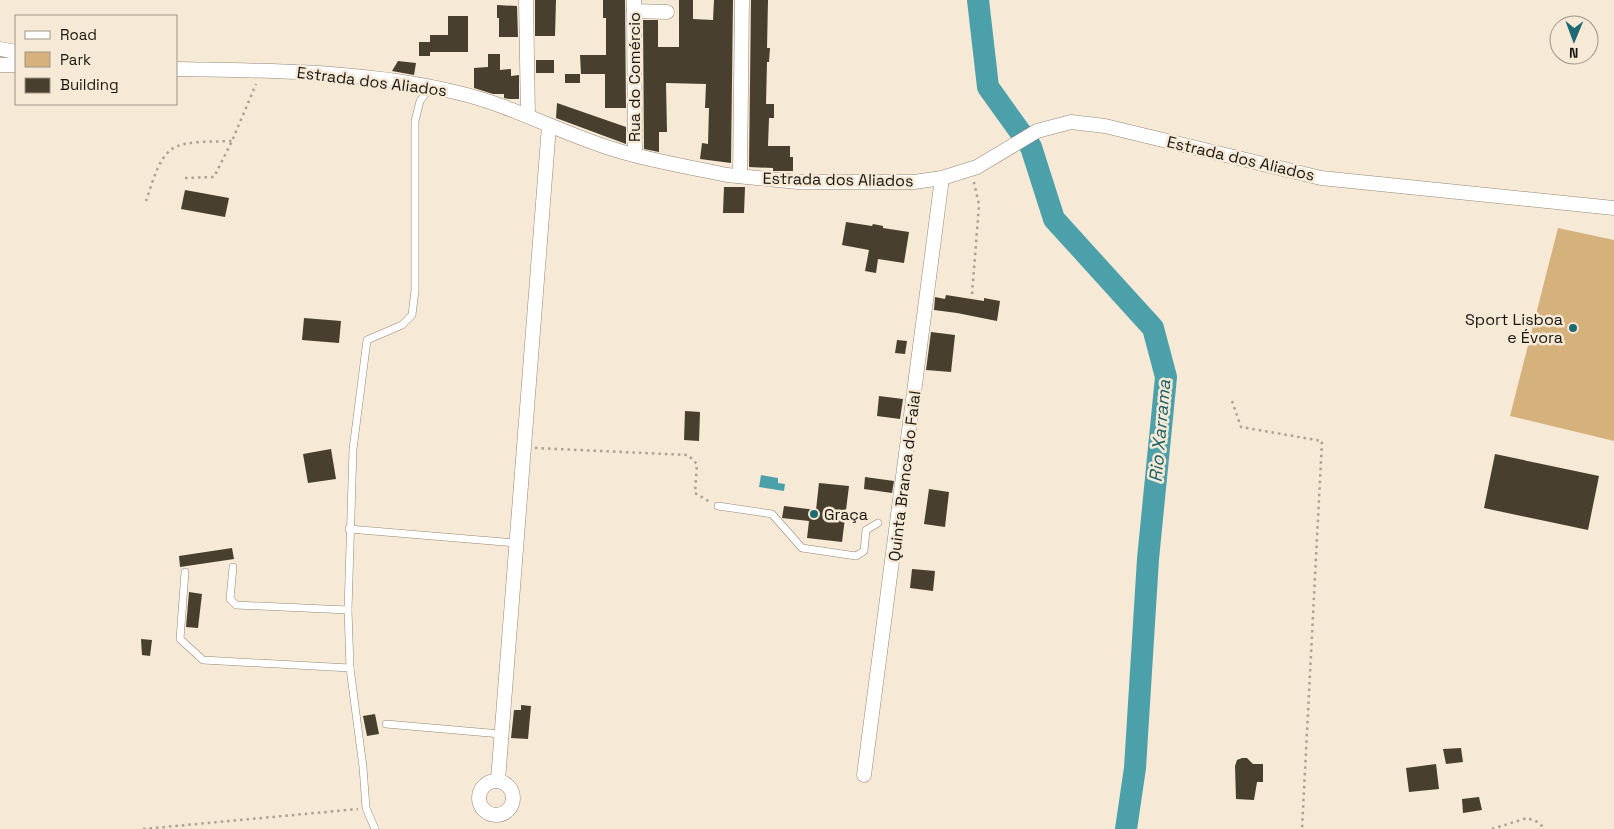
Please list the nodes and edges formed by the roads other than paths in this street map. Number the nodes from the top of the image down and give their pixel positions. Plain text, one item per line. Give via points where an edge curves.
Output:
1 (526, 0) edge
2 (742, 0) edge
3 (634, 6) edge
4 (667, 12) dead end
5 (0, 49) edge
6 (15, 52) edge
7 (0, 65) edge
8 (15, 65) edge
9 (178, 69) edge
10 (431, 86) junction
11 (528, 116) junction
12 (549, 126) junction
13 (635, 155) junction
14 (740, 176) junction
15 (942, 178) junction
16 (1614, 208) edge
17 (718, 506) road end
18 (878, 523) dead end
19 (349, 529) junction
20 (516, 543) junction
21 (233, 567) dead end
22 (185, 572) dead end
23 (348, 610) junction
24 (350, 668) junction
25 (386, 724) dead end
26 (502, 734) junction
27 (864, 774) dead end
28 (498, 780) dead end
29 (375, 829) edge

1 - 11 street
2 - 14 street
3 - 4 street
3 - 13 street, Rua do Comércio
5 - 6 street
7 - 8 street
9 - 10 street, Estrada dos Aliados via 356,76
10 - 11 street, Estrada dos Aliados via 495,103
10 - 19 lane via 420,101 415,122 415,290 412,315 402,325 367,340 353,450
11 - 12 street, Estrada dos Aliados
12 - 13 street, Estrada dos Aliados
12 - 20 street
13 - 14 street, Estrada dos Aliados
14 - 15 street, Estrada dos Aliados via 798,182 914,182
15 - 16 street, Estrada dos Aliados via 971,169 1037,131 1071,122 1105,126 1322,178
15 - 27 street, Quinta Branca do Faial
17 - 18 lane via 772,514 802,548 856,556 864,551 866,530
19 - 20 lane
19 - 23 lane
20 - 26 street
21 - 23 lane via 230,599 236,605
22 - 24 lane via 180,639 203,660
23 - 24 lane
24 - 29 lane via 366,808
25 - 26 lane
26 - 28 street

